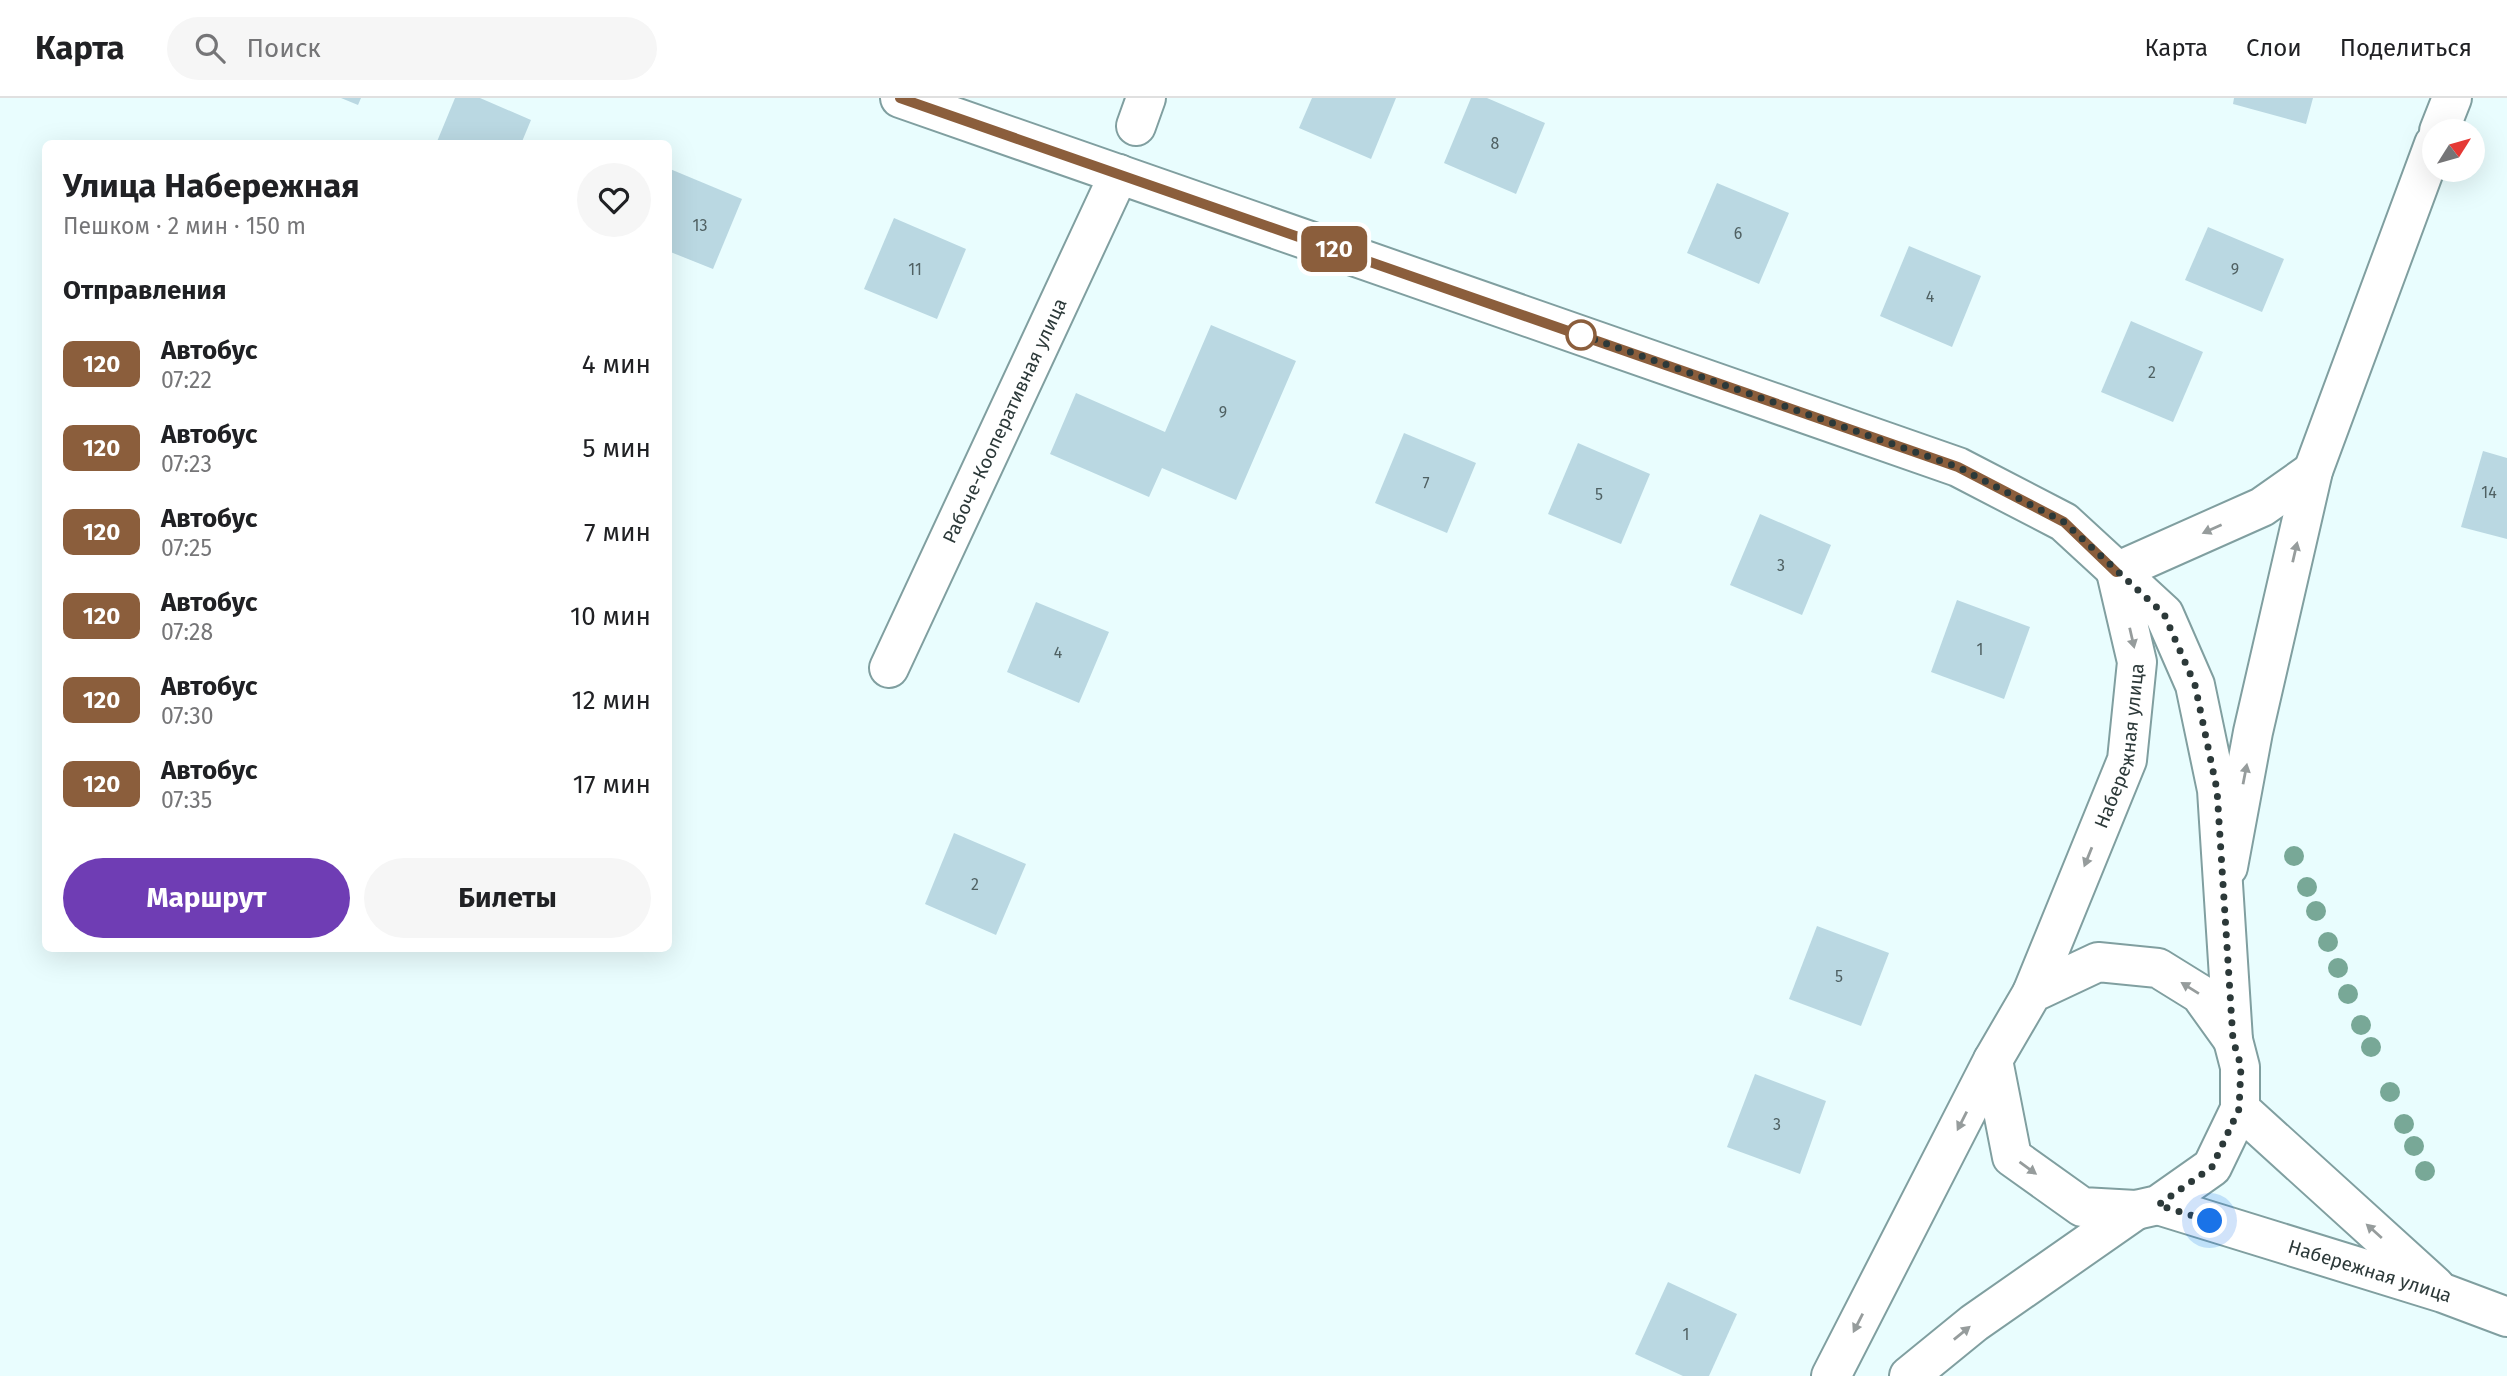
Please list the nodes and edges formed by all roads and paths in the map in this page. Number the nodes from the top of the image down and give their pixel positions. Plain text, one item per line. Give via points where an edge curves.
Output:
1 (900, 98) edge
2 (2452, 98) edge
3 (2444, 119) edge
4 (1119, 174) junction
5 (2422, 176) edge
6 (2313, 471) junction
7 (2116, 572) junction
8 (889, 668) dead end
9 (2224, 889) junction
10 (2032, 993) junction
11 (2233, 1040) junction
12 (1993, 1060) junction
13 (2239, 1109) junction
14 (2147, 1207) junction
15 (2443, 1293) junction
16 (2507, 1317) edge
17 (1830, 1376) edge
18 (1909, 1376) edge

1 - 4 main road
2 - 3 main road
4 - 7 main road via 1958,467 2064,522
4 - 8 main road, Рабоче-Кооперативная улица
5 - 6 main road
6 -> 7 main road via 2262,507
9 -> 6 main road via 2253,732
7 - 9 main road via 2164,614 2195,685 2217,790
7 -> 10 main road, Набережная улица via 2137,662 2127,760
9 - 11 main road
11 -> 10 main road via 2200,994 2158,968 2098,962
10 - 12 main road, Набережная улица
11 - 13 main road via 2241,1066
12 -> 14 main road, Набережная улица via 2012,1157 2082,1207
12 -> 17 main road, Набережная улица
13 - 14 main road via 2212,1167
15 -> 13 main road, Набережная улица
14 - 15 main road, Набережная улица
18 -> 14 main road via 1974,1323
15 - 16 main road

